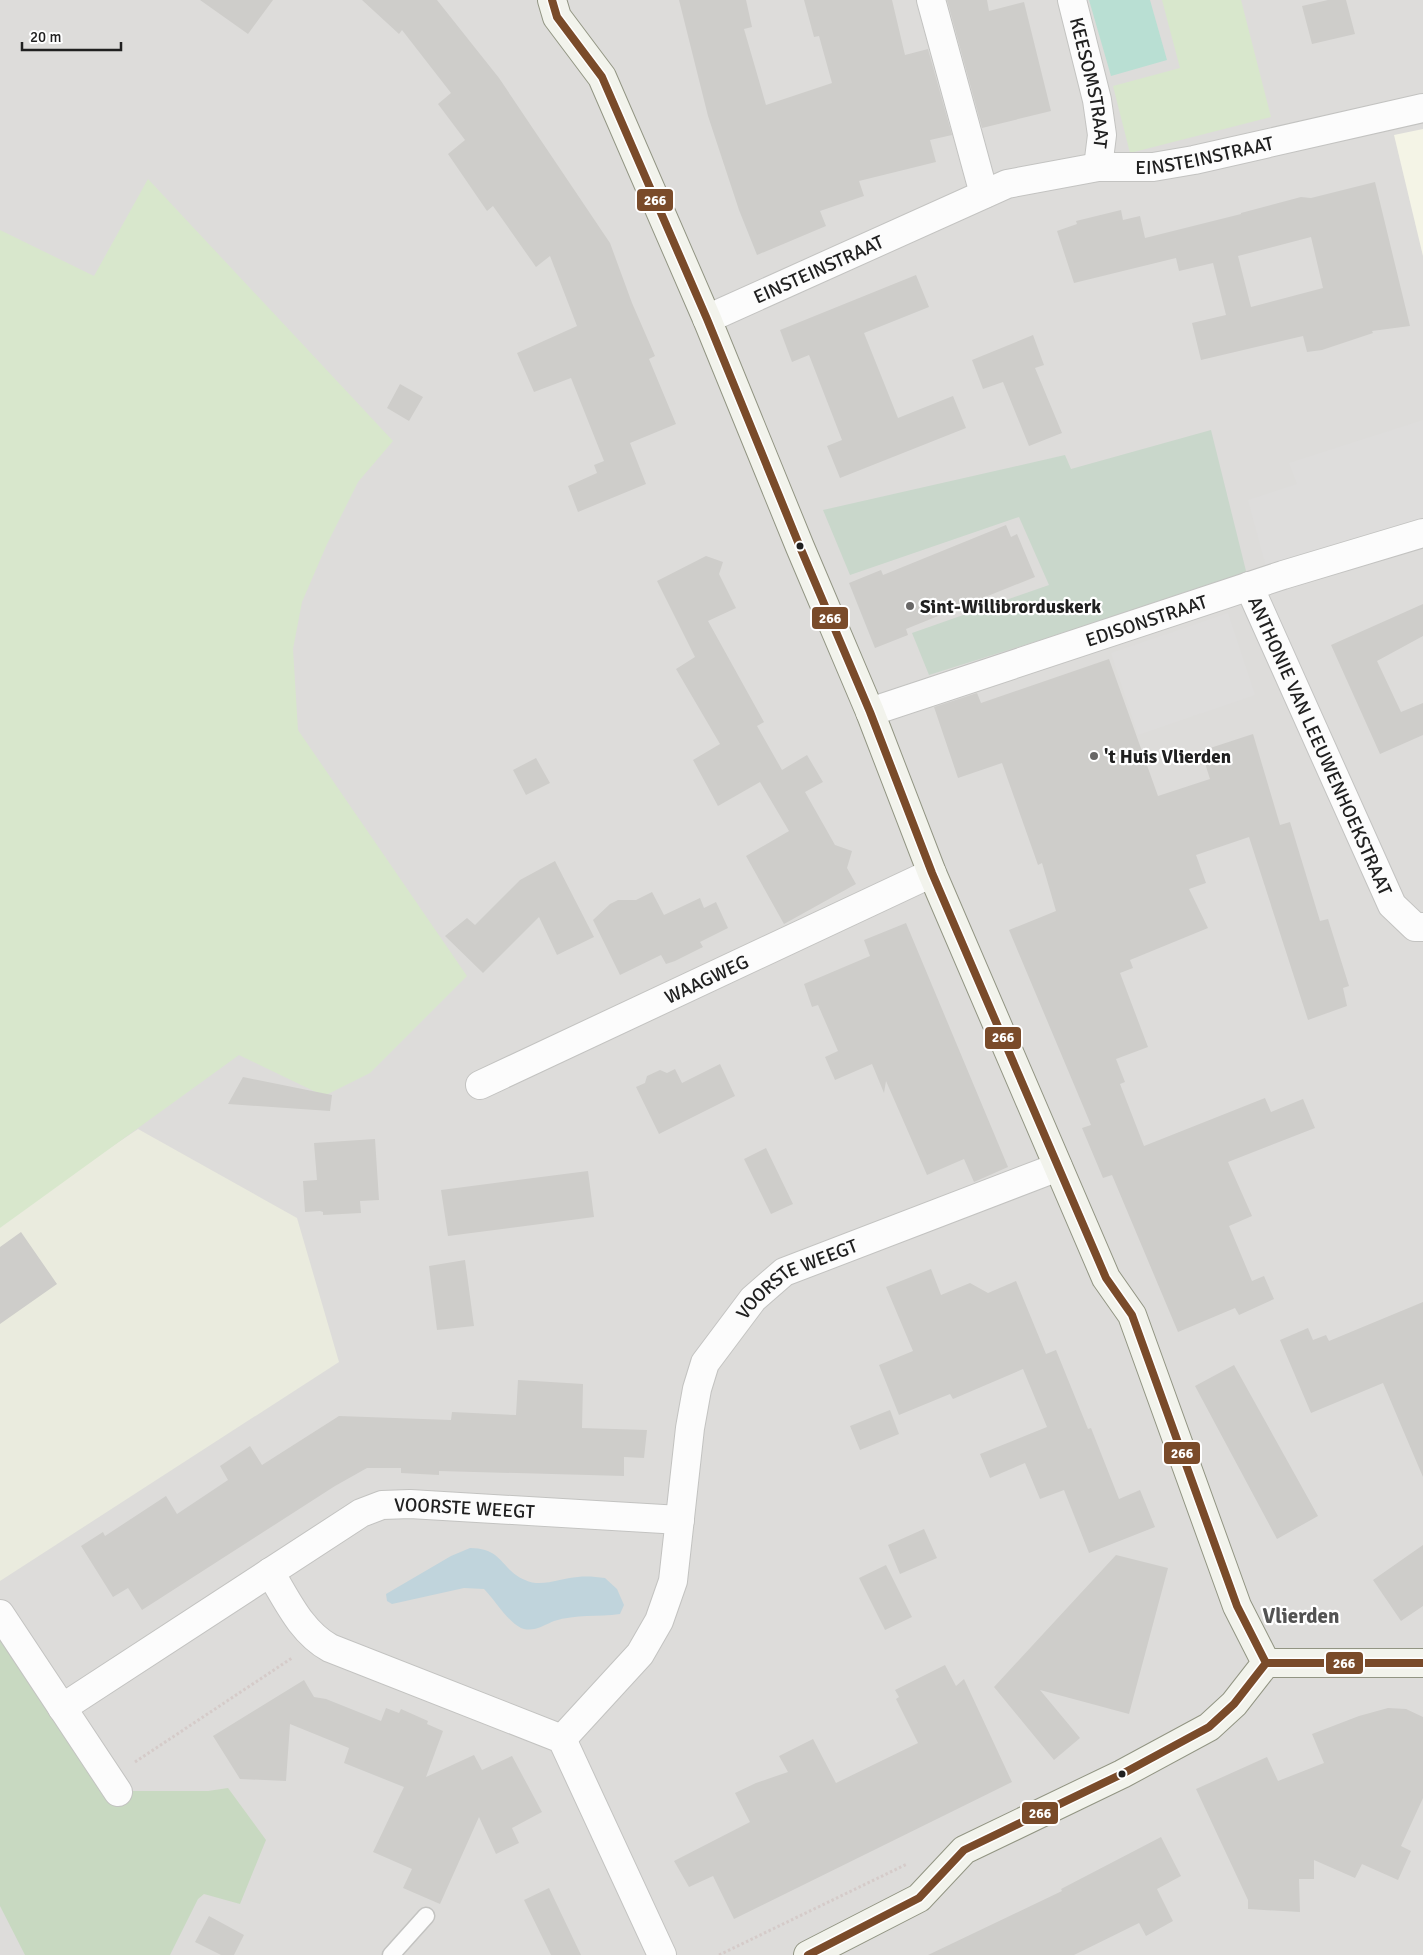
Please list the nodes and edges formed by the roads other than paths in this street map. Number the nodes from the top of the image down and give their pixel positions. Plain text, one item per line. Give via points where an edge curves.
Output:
1 (552, 0) edge
2 (930, 0) edge
3 (1072, 0) edge
4 (1423, 108) edge
5 (1098, 167) junction
6 (984, 194) junction
7 (707, 319) junction
8 (1423, 533) edge
9 (1249, 586) junction
10 (870, 712) junction
11 (932, 873) junction
12 (1419, 927) edge
13 (480, 1086) dead end
14 (1058, 1167) junction
15 (680, 1520) junction
16 (270, 1572) junction
17 (0, 1614) edge
18 (1266, 1663) junction
19 (1423, 1663) edge
20 (62, 1708) junction
21 (562, 1739) junction
22 (114, 1785) road end
23 (426, 1916) dead end
24 (391, 1955) edge
25 (662, 1955) edge
26 (808, 1955) edge

1 - 7 street via 557,17 602,77
2 - 6 street
3 - 5 street, KEESOMSTRAAT via 1097,100 1102,135
4 - 5 street, EINSTEINSTRAAT via 1186,162 1153,167
5 - 6 street, EINSTEINSTRAAT via 1007,184
6 - 7 street, EINSTEINSTRAAT
7 - 10 street
8 - 9 street, EDISONSTRAAT
9 - 10 street, EDISONSTRAAT
9 - 12 street, ANTHONIE VAN LEEUWENHOEKSTRAAT via 1392,905
10 - 11 street
11 - 13 street, WAAGWEG
11 - 14 street
14 - 15 street, VOORSTE WEEGT via 784,1272 753,1299 705,1363 690,1428
14 - 18 street via 1106,1278 1132,1315 1237,1606
15 - 16 street, VOORSTE WEEGT via 382,1505 361,1513
15 - 21 street, VOORSTE WEEGT via 673,1581 659,1621 640,1654
16 - 20 street, VOORSTE WEEGT
16 - 21 street via 317,1641
17 - 20 street
18 - 19 street
18 - 26 street via 1234,1704 1209,1727 1122,1774 964,1850 919,1898
20 - 22 street
21 - 25 street
23 - 24 lane

